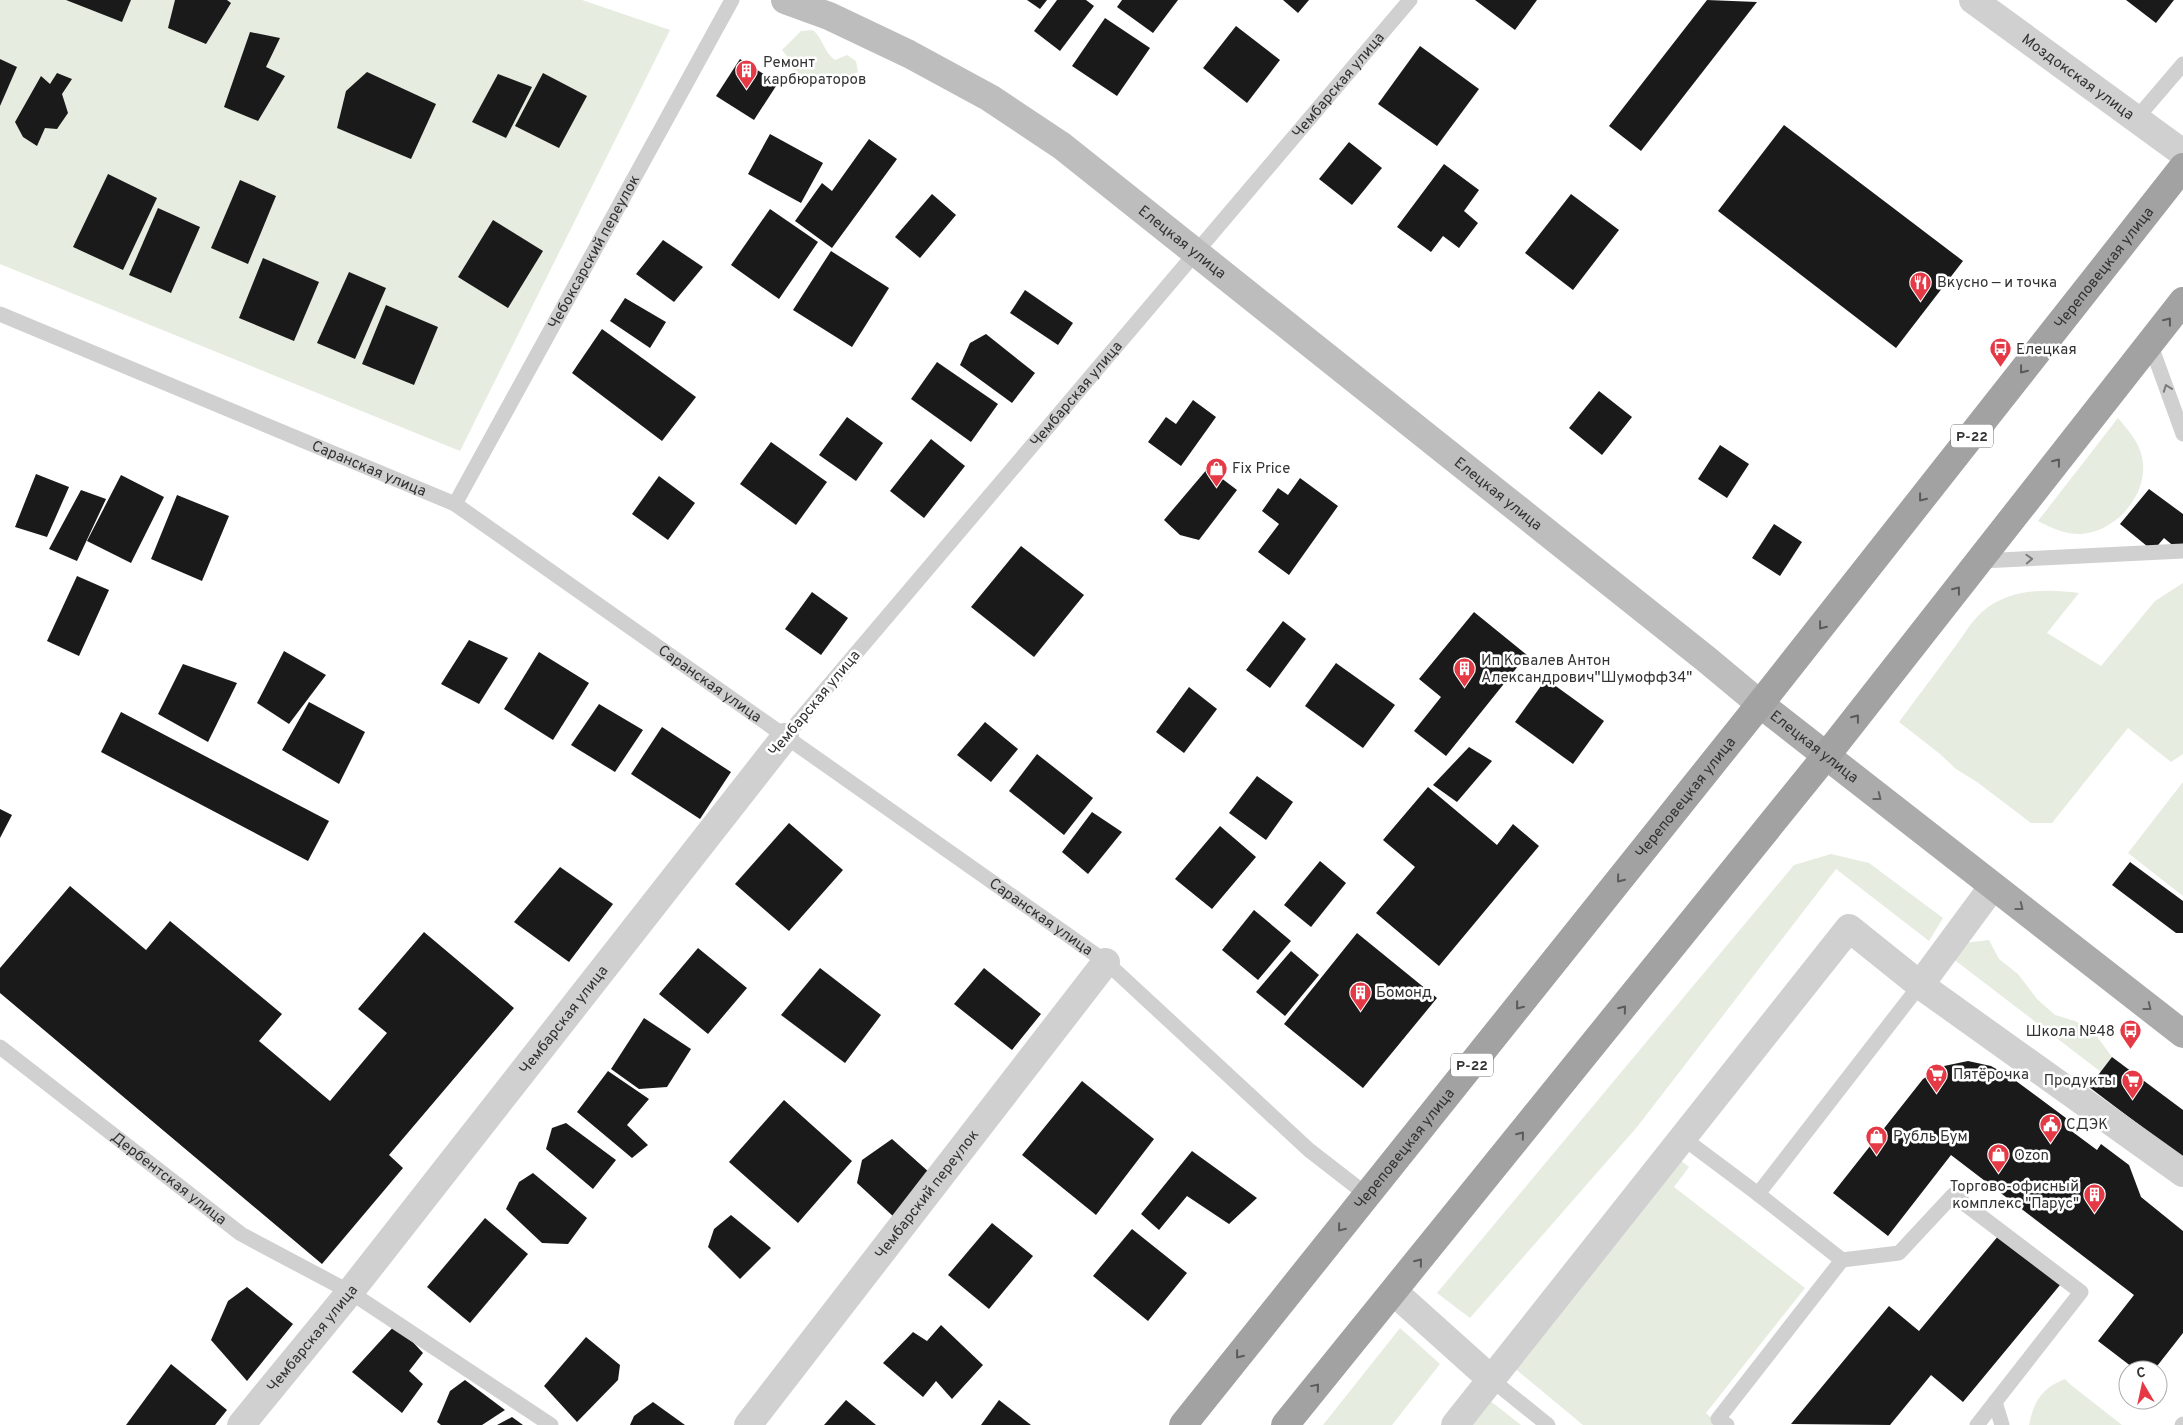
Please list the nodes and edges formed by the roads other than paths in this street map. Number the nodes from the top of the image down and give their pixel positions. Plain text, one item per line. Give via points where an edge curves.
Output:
1 (732, 0) edge
2 (785, 0) edge
3 (1410, 0) edge
4 (1973, 0) edge
5 (2183, 64) edge
6 (2136, 119) junction
7 (2183, 153) edge
8 (2183, 167) edge
9 (1197, 252) junction
10 (2183, 301) edge
11 (0, 314) edge
12 (2150, 343) junction
13 (2183, 434) edge
14 (455, 504) junction
15 (2183, 551) edge
16 (1980, 561) junction
17 (1760, 704) junction
18 (785, 737) junction
19 (1826, 756) junction
20 (1993, 886) junction
21 (1106, 962) junction
22 (1920, 985) junction
23 (2183, 1034) edge
24 (0, 1046) edge
25 (1683, 1138) junction
26 (2183, 1173) edge
27 (1758, 1194) junction
28 (1367, 1195) junction
29 (1842, 1260) junction
30 (350, 1292) junction
31 (1394, 1292) junction
32 (1492, 1380) junction
33 (1995, 1402) junction
34 (241, 1425) edge
35 (551, 1425) edge
36 (748, 1425) edge
37 (1183, 1425) edge
38 (1285, 1425) edge
39 (1454, 1425) edge
40 (1548, 1425) edge
41 (1727, 1425) edge
42 (1977, 1425) edge
43 (2002, 1425) edge

1 - 14 lane, Чебоксарский переулок
2 - 9 main road, Елецкая улица via 829,16 909,54 990,98 1062,146
3 - 9 lane, Чембарская улица
4 - 6 street, Моздокская улица
5 - 6 lane
6 - 7 street, Моздокская улица
8 -> 17 highway, Череповецкая улица / Р-22
9 - 17 main road, Елецкая улица
9 - 18 lane, Чембарская улица
12 -> 10 highway
11 - 14 lane, Саранская улица
13 -> 12 lane
16 -> 12 highway
14 - 18 lane, Саранская улица
16 -> 15 lane
19 -> 16 highway
17 - 19 main road, Елецкая улица
17 -> 28 highway, Череповецкая улица / Р-22
18 - 21 lane, Саранская улица
18 - 30 street, Чембарская улица
19 -> 20 main road, Елецкая улица
31 -> 19 highway
20 - 22 street
20 -> 23 main road, Елецкая улица
21 - 28 lane, Саранская улица via 1309,1150
21 - 36 street, Чембарский переулок
22 - 25 street via 1849,928
22 - 26 street
22 - 27 lane
24 - 30 lane, Дербентская улица via 241,1234
25 - 27 lane
25 - 32 street
27 - 29 lane
28 -> 37 highway, Череповецкая улица / Р-22
29 - 33 lane via 1899,1253 1953,1194 2081,1292
29 - 41 lane via 1718,1419
30 - 34 street, Чембарская улица
30 - 35 lane, Дербентская улица
31 - 32 street
38 -> 31 highway
32 - 39 street
32 - 40 lane
33 - 42 lane
33 - 43 lane

